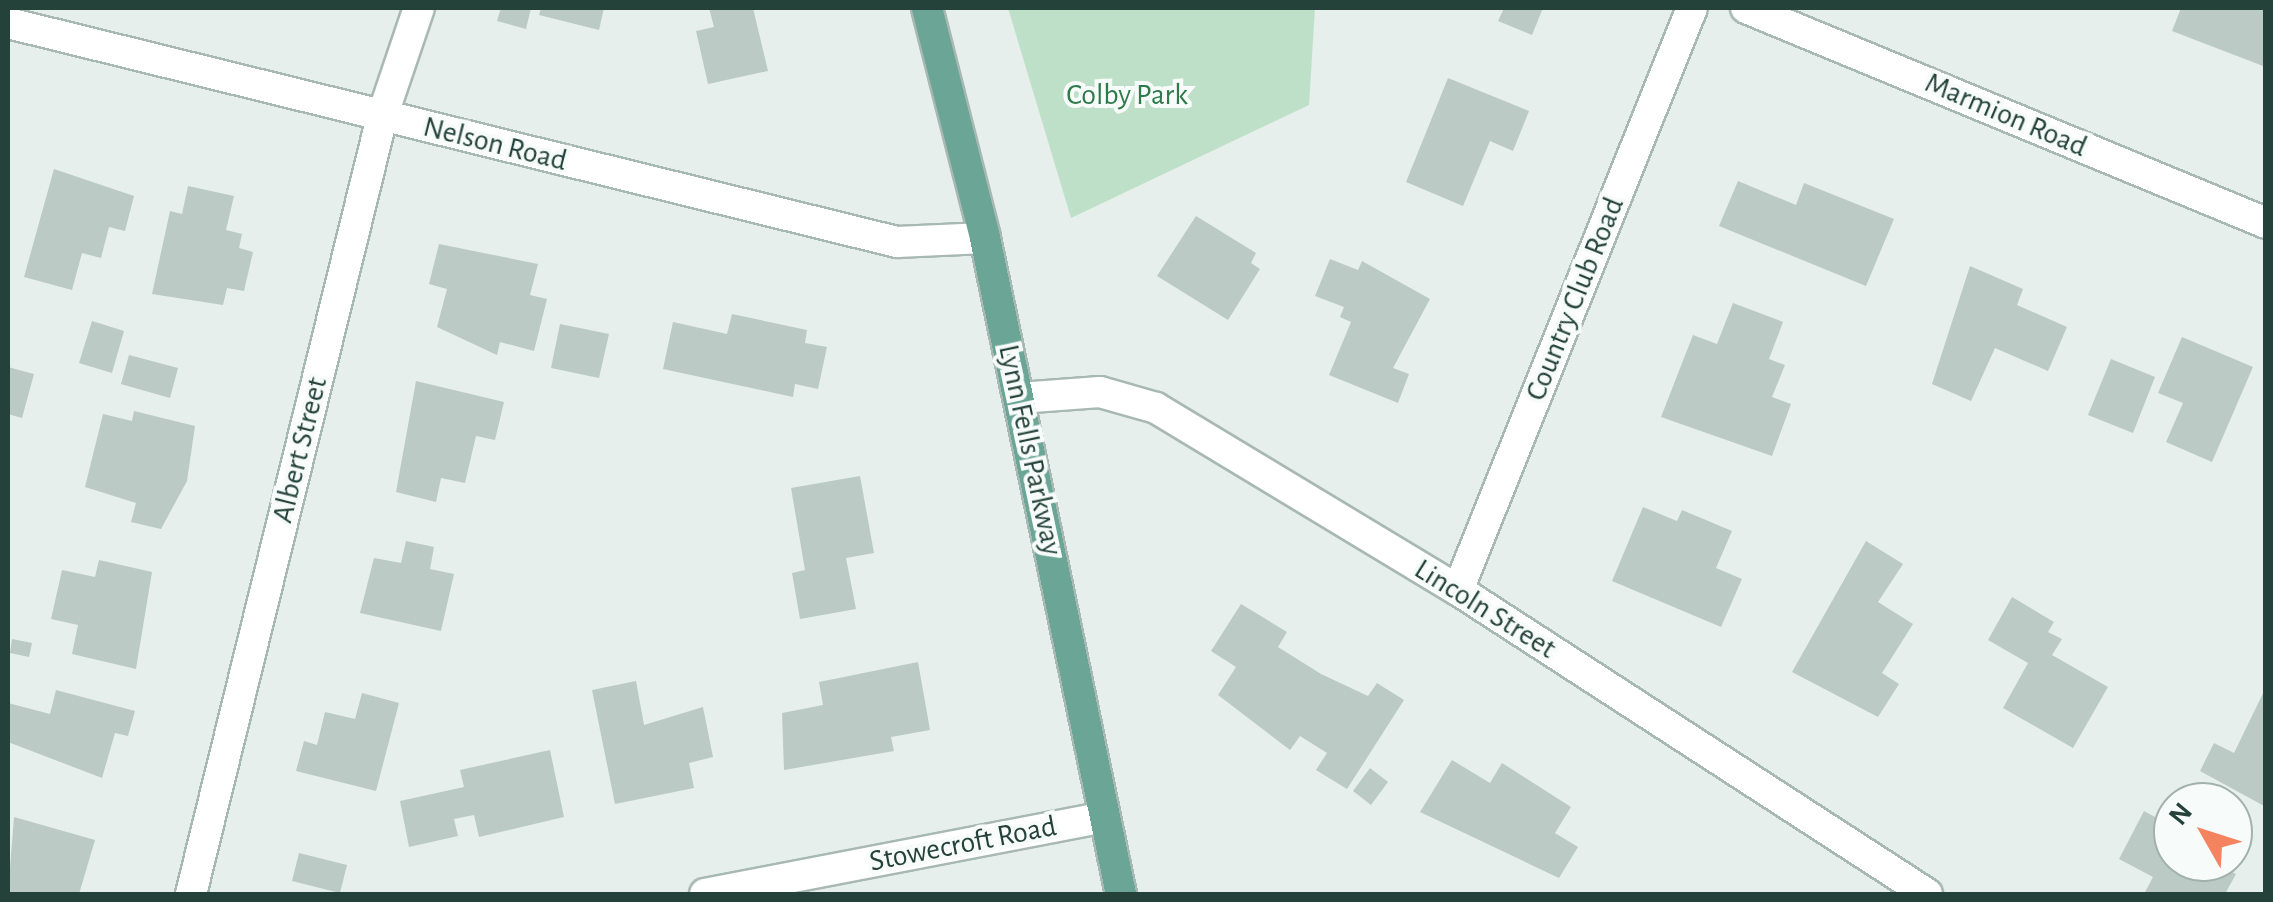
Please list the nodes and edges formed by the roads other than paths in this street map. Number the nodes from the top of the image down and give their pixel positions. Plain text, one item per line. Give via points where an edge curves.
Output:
1 (418, 8) edge
2 (927, 8) edge
3 (1692, 8) edge
4 (1746, 8) edge
5 (8, 23) edge
6 (382, 116) junction
7 (2266, 223) edge
8 (985, 238) junction
9 (1019, 398) junction
10 (1458, 590) junction
11 (1104, 817) junction
12 (191, 894) edge
13 (704, 894) edge
14 (1121, 894) edge
15 (1927, 894) edge

1 - 6 street, Albert Street
2 - 8 main road, Lynn Fells Parkway
3 - 10 street, Country Club Road
4 - 7 street, Marmion Road
5 - 6 street, Nelson Road
6 - 8 street, Nelson Road via 897,242
6 - 12 street, Albert Street
8 - 9 main road, Lynn Fells Parkway
9 - 10 street, Lincoln Street via 1100,392 1142,402
9 - 11 main road, Lynn Fells Parkway
10 - 15 street, Lincoln Street
11 - 13 street, Stowecroft Road
11 - 14 main road, Lynn Fells Parkway

